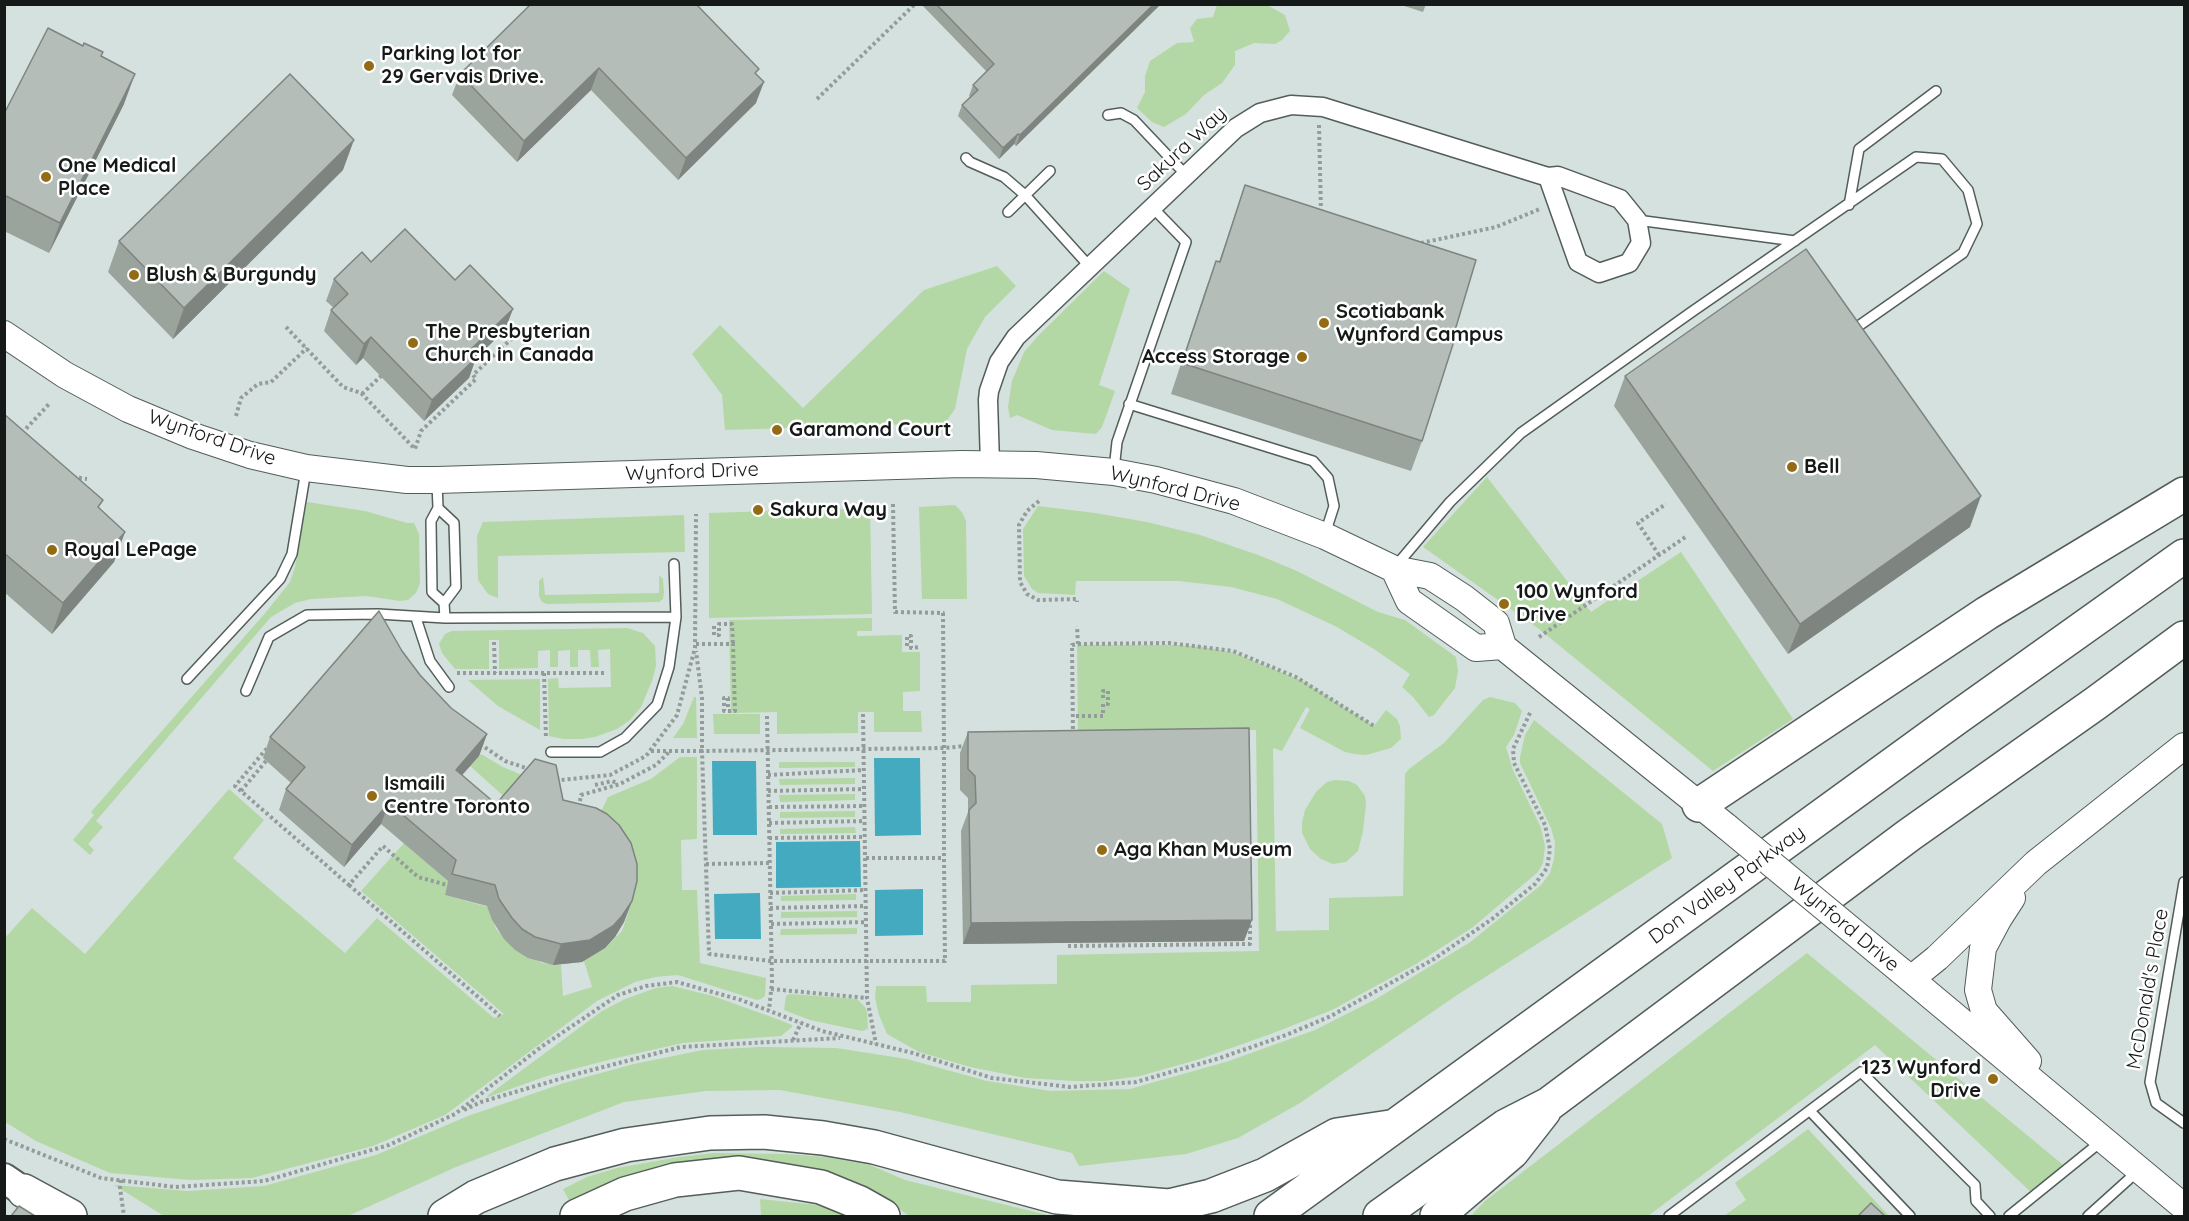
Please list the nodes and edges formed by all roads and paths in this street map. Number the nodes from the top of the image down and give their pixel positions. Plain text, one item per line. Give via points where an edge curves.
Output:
1 (915, 4) edge
2 (1936, 91) dead end
3 (817, 99) dead end
4 (1318, 107) junction
5 (1108, 115) dead end
6 (966, 158) dead end
7 (1050, 171) dead end
8 (1186, 175) junction
9 (1548, 177) junction
10 (1025, 195) junction
11 (1557, 202) junction
12 (1849, 204) junction
13 (1152, 207) junction
14 (1008, 212) dead end
15 (1637, 220) junction
16 (1321, 221) edge
17 (1795, 241) junction
18 (1412, 242) edge
19 (1090, 267) junction
20 (1860, 325) edge
21 (286, 327) dead end
22 (524, 327) dead end
23 (4, 334) edge
24 (307, 348) junction
25 (381, 376) dead end
26 (362, 394) junction
27 (50, 403) dead end
28 (1130, 404) junction
29 (236, 416) dead end
30 (15, 441) edge
31 (990, 464) junction
32 (306, 468) junction
33 (1114, 472) junction
34 (87, 479) dead end
35 (437, 480) junction
36 (67, 482) edge
37 (2184, 494) edge
38 (1040, 501) dead end
39 (893, 504) dead end
40 (1666, 504) dead end
41 (438, 508) junction
42 (696, 514) dead end
43 (1325, 536) junction
44 (1687, 536) dead end
45 (1659, 555) junction
46 (2184, 556) edge
47 (674, 564) dead end
48 (1394, 569) junction
49 (1077, 602) dead end
50 (444, 603) junction
51 (676, 617) junction
52 (416, 618) junction
53 (445, 618) junction
54 (714, 626) dead end
55 (1077, 626) dead end
56 (1539, 637) dead end
57 (2184, 638) edge
58 (494, 642) dead end
59 (733, 644) junction
60 (1078, 644) junction
61 (695, 646) junction
62 (907, 646) dead end
63 (1503, 646) junction
64 (920, 647) dead end
65 (495, 673) junction
66 (544, 673) junction
67 (604, 673) dead end
68 (439, 674) junction
69 (187, 679) dead end
70 (449, 687) dead end
71 (246, 691) dead end
72 (1103, 701) dead end
73 (728, 707) dead end
74 (1531, 711) dead end
75 (863, 714) dead end
76 (767, 716) dead end
77 (1076, 716) dead end
78 (1374, 726) dead end
79 (471, 737) edge
80 (275, 739) edge
81 (546, 739) dead end
82 (1074, 741) edge
83 (967, 746) edge
84 (2184, 746) edge
85 (944, 747) junction
86 (864, 748) junction
87 (768, 750) junction
88 (650, 751) junction
89 (670, 751) junction
90 (702, 751) junction
91 (551, 752) dead end
92 (266, 761) dead end
93 (864, 770) junction
94 (536, 772) edge
95 (547, 775) edge
96 (768, 775) junction
97 (620, 784) junction
98 (595, 785) dead end
99 (864, 789) junction
100 (241, 791) junction
101 (768, 791) junction
102 (1700, 804) junction
103 (865, 806) junction
104 (769, 807) junction
105 (578, 816) edge
106 (865, 821) junction
107 (769, 823) junction
108 (865, 837) junction
109 (769, 838) junction
110 (866, 858) junction
111 (944, 858) junction
112 (770, 862) junction
113 (2036, 863) junction
114 (706, 864) junction
115 (2184, 882) edge
116 (349, 885) junction
117 (447, 885) dead end
118 (866, 890) junction
119 (770, 893) junction
120 (866, 906) junction
121 (770, 908) junction
122 (1250, 921) edge
123 (867, 922) junction
124 (771, 924) junction
125 (1068, 946) dead end
126 (2173, 949) junction
127 (2184, 950) edge
128 (771, 961) junction
129 (867, 962) junction
130 (1906, 975) junction
131 (771, 989) junction
132 (867, 998) junction
133 (768, 1010) junction
134 (500, 1016) dead end
135 (801, 1023) junction
136 (847, 1037) junction
137 (793, 1040) junction
138 (876, 1044) junction
139 (1549, 1104) junction
140 (1810, 1111) junction
141 (455, 1114) junction
142 (2184, 1123) edge
143 (1396, 1126) junction
144 (2096, 1134) junction
145 (4, 1139) edge
146 (626, 1145) junction
147 (2139, 1170) junction
148 (121, 1180) junction
149 (14, 1185) edge
150 (2178, 1203) edge
151 (62, 1216) edge
152 (70, 1216) edge
153 (124, 1216) edge
154 (445, 1216) edge
155 (491, 1216) edge
156 (577, 1216) edge
157 (883, 1216) edge
158 (1271, 1216) edge
159 (1380, 1216) edge
160 (1437, 1216) edge
161 (1669, 1216) edge
162 (1910, 1216) edge
163 (1990, 1216) edge
164 (2009, 1216) edge
165 (2088, 1216) edge

1 - 3 path
2 - 12 lane via 1859,149
4 - 8 street, Sakura Way via 1282,106 1252,117
4 - 9 street, Sakura Way
4 - 16 path
5 - 8 lane via 1121,113 1134,120
6 - 10 lane via 1004,177
7 - 10 lane
8 - 13 street, Sakura Way
9 - 11 street
9 - 15 street, Sakura Way via 1558,176 1620,199
10 - 14 lane
10 - 19 lane
11 - 15 street via 1578,262 1599,273 1629,263 1641,243
11 - 18 path via 1496,228
12 - 17 lane
12 - 20 lane via 1916,157 1942,159 1968,190 1977,224 1963,253
13 - 19 street, Sakura Way
13 - 28 lane via 1186,242
15 - 17 lane
17 - 48 lane via 1521,433 1450,502
19 - 31 street, Sakura Way via 1016,337 999,362 988,400
21 - 24 path
22 - 26 path via 421,431 415,449
23 - 32 street, Wynford Drive via 65,375 128,409 250,455
24 - 26 path via 343,387
24 - 29 path via 272,382 258,384 242,398
25 - 26 path
27 - 30 path
28 - 33 lane via 1116,442
28 - 43 lane via 1313,461 1328,478 1334,507
31 - 33 street, Wynford Drive
31 - 35 street, Wynford Drive
32 - 35 street, Wynford Drive
32 - 69 lane via 292,554 280,579
33 - 43 street, Wynford Drive via 1234,501
34 - 36 path via 73,477
35 - 41 lane
37 - 102 highway via 1987,613
38 - 49 path via 1027,511 1019,525 1020,582 1027,594 1038,600 1077,598
39 - 85 path via 895,612 943,614
40 - 45 path via 1638,523
41 - 50 lane via 431,521 432,592
41 - 50 lane via 454,523 456,587
42 - 61 path
43 - 48 street, Wynford Drive
44 - 45 path
45 - 56 path
46 - 143 highway, Don Valley Parkway
47 - 51 lane
48 - 63 street, Wynford Drive via 1430,576 1464,598 1496,623
48 - 63 street via 1409,601 1476,648
50 - 53 lane
51 - 53 lane
51 - 91 lane via 669,667 657,705 625,738 600,752
52 - 53 lane
52 - 68 lane via 430,661
52 - 71 lane via 307,615 269,637
54 - 59 path via 714,635 718,635 718,624 732,624
55 - 60 path
57 - 139 highway via 1909,835
58 - 65 path
59 - 61 path
59 - 73 path via 735,711 724,711 724,698 728,698
60 - 78 path via 1169,643 1233,651 1296,677
60 - 82 path via 1072,645
61 - 88 path via 677,715
61 - 90 path via 702,698
62 - 64 path via 910,636 911,648
63 - 102 street, Wynford Drive
65 - 66 path
65 - 68 path
66 - 67 path
66 - 81 path
68 - 70 lane
72 - 77 path via 1103,692 1108,691 1103,716
74 - 138 path via 1513,748 1514,763 1545,825 1550,849 1547,868 1535,884 1492,919 1434,959 1331,1016 1231,1054 1136,1082 1070,1088 993,1078
75 - 86 path
76 - 87 path
79 - 94 path via 505,761
80 - 100 path via 235,786
83 - 85 path
84 - 113 street
85 - 86 path
85 - 111 path
86 - 87 path
86 - 93 path
87 - 90 path
87 - 96 path
88 - 89 path
88 - 95 path via 610,775 561,780
89 - 90 path
89 - 97 path via 656,765
90 - 114 path
92 - 100 path
93 - 96 path
93 - 99 path
96 - 101 path
97 - 98 path
97 - 105 path via 581,795
99 - 101 path
99 - 103 path
100 - 116 path
101 - 104 path
102 - 130 street, Wynford Drive, bridge
103 - 104 path
103 - 106 path
104 - 107 path
106 - 107 path
106 - 108 path
107 - 109 path
108 - 109 path
108 - 110 path
109 - 112 path
110 - 111 path
110 - 118 path
111 - 129 path via 945,961
112 - 114 path
112 - 119 path
113 - 130 street via 1937,958
113 - 144 street via 1983,948 1978,990 1984,1011
114 - 128 path via 709,954
115 - 126 lane, McDonald's Place
116 - 117 path via 383,846 418,877
116 - 134 path
118 - 119 path
118 - 120 path
119 - 121 path
120 - 121 path
120 - 123 path
121 - 124 path
122 - 125 path via 1250,944
123 - 124 path
123 - 129 path
124 - 128 path
126 - 127 lane
126 - 142 lane, McDonald's Place via 2150,1082 2156,1103
128 - 129 path
128 - 131 path
129 - 132 path
130 - 144 street, Wynford Drive
131 - 132 path
131 - 133 path
132 - 138 path
133 - 135 path
133 - 141 path via 677,982 618,995 541,1047
135 - 136 path
135 - 137 path
136 - 137 path
136 - 138 path
137 - 141 path via 681,1047 481,1102
139 - 159 highway via 1506,1126
139 - 160 highway via 1512,1152
140 - 161 lane
140 - 162 lane
140 - 163 lane via 1861,1072 1975,1185 1976,1201
141 - 148 path via 389,1145 264,1180 175,1187
143 - 146 highway via 1336,1135 1266,1175 1211,1196 1169,1206 1057,1197 874,1147 823,1138 764,1132 710,1133
143 - 158 highway, Don Valley Parkway
144 - 147 street, Wynford Drive
144 - 164 lane
145 - 148 path via 101,1178
146 - 154 highway via 555,1164 476,1197
146 - 155 highway
147 - 150 street, Wynford Drive
147 - 165 lane
148 - 153 path
149 - 151 main road
149 - 152 highway
156 - 157 highway via 625,1194 675,1180 739,1173 821,1187

